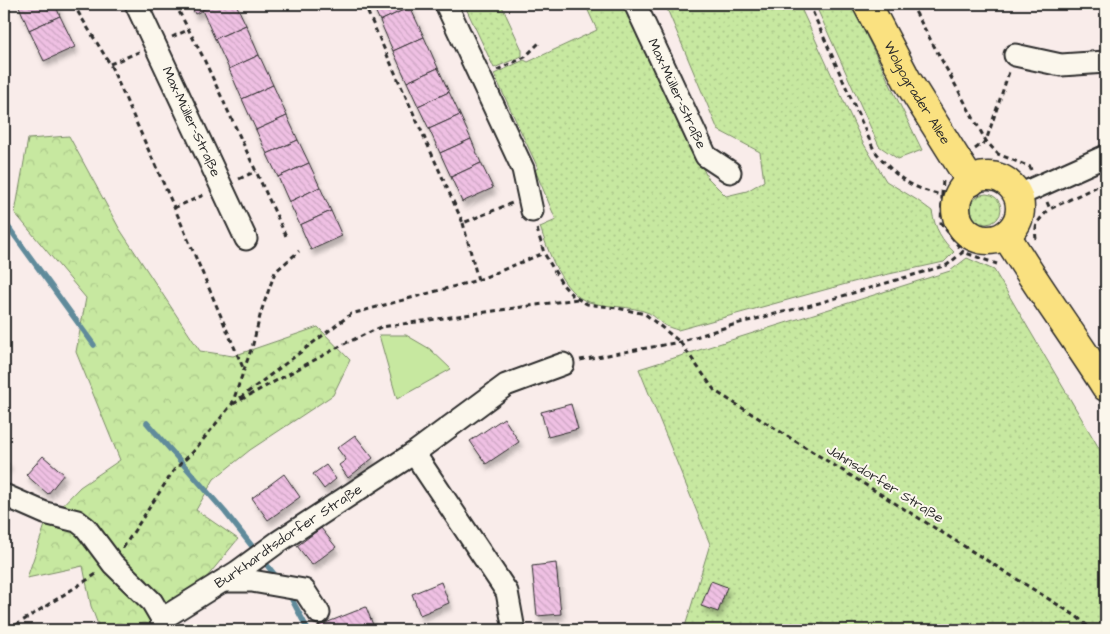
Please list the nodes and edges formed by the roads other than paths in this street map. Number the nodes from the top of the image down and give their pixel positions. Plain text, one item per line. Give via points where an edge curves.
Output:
1 (136, 4) edge
2 (446, 4) edge
3 (635, 4) edge
4 (867, 4) edge
5 (1015, 55) road end
6 (1106, 62) edge
7 (1106, 156) edge
8 (730, 172) dead end
9 (971, 182) junction
10 (1028, 191) junction
11 (531, 204) road end
12 (246, 239) dead end
13 (1012, 244) junction
14 (563, 364) road end
15 (1106, 388) edge
16 (414, 453) junction
17 (4, 495) edge
18 (230, 576) junction
19 (319, 613) dead end
20 (162, 625) edge
21 (514, 630) edge

1 - 12 street, Max-Müller-Straße
2 - 11 street via 523,169
3 - 8 street, Max-Müller-Straße via 706,156
4 - 9 main road, Wolgograder Allee via 907,80
5 - 6 street via 1061,65
7 - 10 street
9 - 10 main road via 981,177 997,178
9 - 13 main road via 958,197 957,217 962,226 978,238
10 - 13 main road via 1020,206
13 - 15 main road
14 - 16 street, Burkhardtsdorfer Straße via 506,384
16 - 18 street, Burkhardtsdorfer Straße
16 - 21 street via 507,592
17 - 20 street via 44,513 76,521 86,528 113,564 152,602
18 - 19 street via 304,590
18 - 20 street, Burkhardtsdorfer Straße

